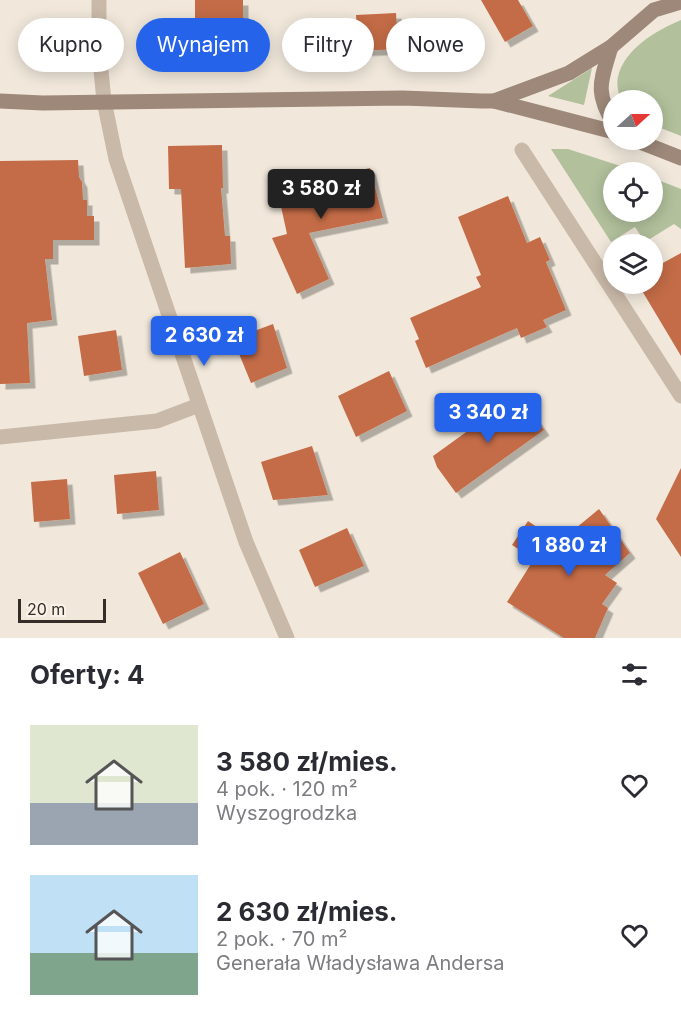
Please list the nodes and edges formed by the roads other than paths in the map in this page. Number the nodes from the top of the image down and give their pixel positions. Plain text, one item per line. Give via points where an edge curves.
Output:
1 (99, 0) edge
2 (681, 2) edge
3 (656, 5) edge
4 (611, 47) junction
5 (0, 101) edge
6 (104, 101) junction
7 (494, 101) junction
8 (603, 104) edge
9 (603, 129) edge
10 (522, 150) dead end
11 (660, 150) edge
12 (681, 158) edge
13 (681, 396) edge
14 (199, 405) junction
15 (0, 436) edge
16 (287, 638) edge

1 - 6 street
2 - 3 main road
3 - 4 main road
4 - 7 main road via 569,72
4 - 8 main road via 599,87
5 - 6 main road
6 - 7 main road
6 - 14 street via 116,159
7 - 9 main road
10 - 13 street
11 - 12 main road
14 - 15 street via 157,421
14 - 16 street via 246,542

